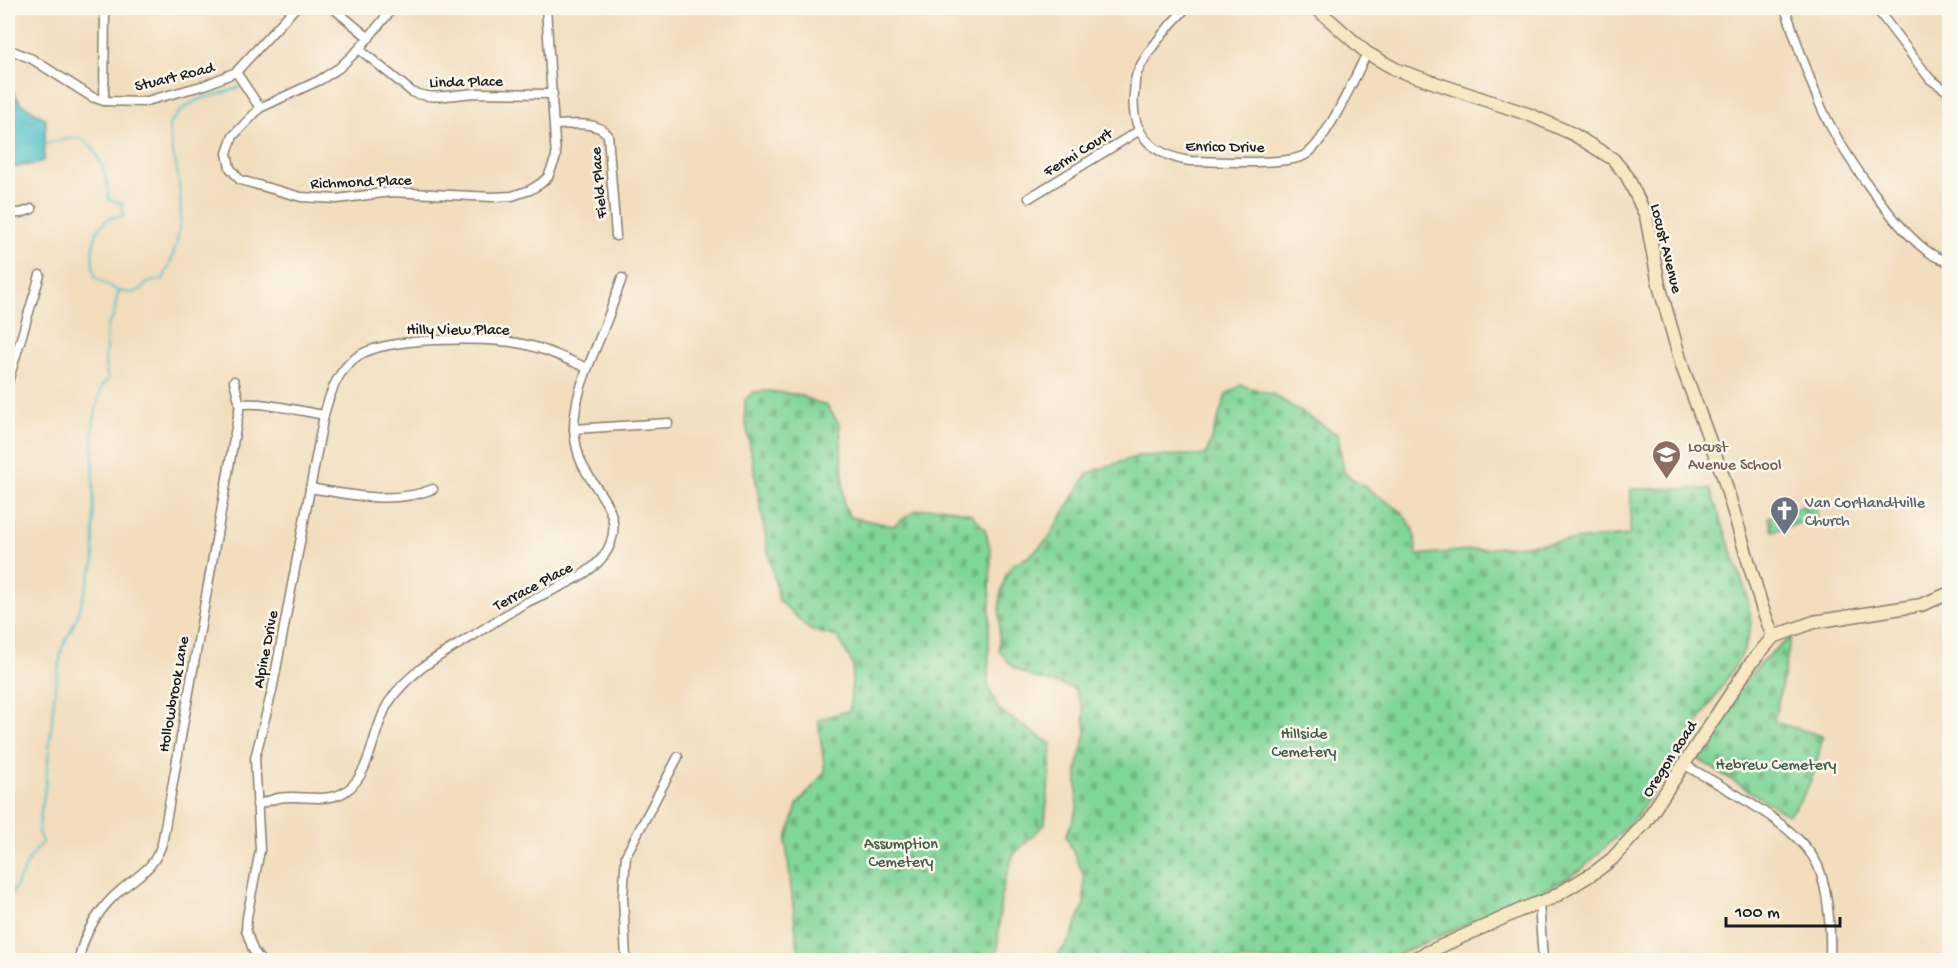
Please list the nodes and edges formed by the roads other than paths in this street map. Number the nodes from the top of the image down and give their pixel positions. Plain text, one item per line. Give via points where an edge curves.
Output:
1 (105, 8) edge
2 (295, 8) edge
3 (333, 8) edge
4 (393, 8) edge
5 (546, 8) edge
6 (1186, 8) edge
7 (1316, 8) edge
8 (1785, 8) edge
9 (1876, 8) edge
10 (369, 38) junction
11 (8, 49) edge
12 (359, 50) junction
13 (1367, 53) junction
14 (236, 72) junction
15 (1950, 93) edge
16 (553, 94) junction
17 (104, 100) junction
18 (260, 108) junction
19 (555, 126) junction
20 (1140, 130) junction
21 (1029, 198) dead end
22 (32, 209) dead end
23 (8, 213) edge
24 (616, 237) dead end
25 (1950, 262) edge
26 (40, 275) dead end
27 (622, 278) dead end
28 (362, 353) joint
29 (587, 368) junction
30 (234, 381) dead end
31 (8, 382) edge
32 (240, 405) junction
33 (324, 415) junction
34 (668, 423) dead end
35 (574, 429) junction
36 (310, 488) junction
37 (433, 489) dead end
38 (1950, 593) edge
39 (1773, 637) junction
40 (678, 758) dead end
41 (1684, 765) junction
42 (257, 805) junction
43 (1539, 903) junction
44 (79, 960) edge
45 (260, 960) edge
46 (626, 960) edge
47 (1411, 960) edge
48 (1542, 960) edge
49 (1830, 960) edge

1 - 17 street
2 - 14 street, Stuart Road
3 - 10 street
4 - 10 street
5 - 16 street, Richmond Place
6 - 20 street, Enrico Drive via 1138,70 1133,103
7 - 13 street, Locust Avenue
8 - 25 street via 1823,111 1851,159 1905,230 1932,255
9 - 15 street via 1930,79
10 - 12 street
11 - 17 street, Stuart Road
12 - 16 street, Linda Place via 422,96
12 - 18 street via 320,80
13 - 20 street, Enrico Drive via 1321,140 1299,158 1190,161 1162,154
13 - 39 street, Locust Avenue via 1397,70 1574,134 1612,159 1628,176 1646,216 1659,285 1682,366 1723,476
14 - 17 street, Stuart Road via 143,102
14 - 18 street
16 - 19 street, Richmond Place
18 - 19 street, Richmond Place via 233,136 227,153 230,168 240,180 301,197 337,199 391,192 512,196 530,190 548,177 556,157
19 - 24 street, Field Place via 596,125 608,135
20 - 21 street, Fermi Court
22 - 23 street
26 - 31 street
27 - 29 street, Terrace Place
28 - 29 street, Hilly View Place via 419,341 498,341 550,352
28 - 33 street, Alpine Drive via 334,385
29 - 35 street, Terrace Place via 577,398
30 - 32 street
32 - 33 street
32 - 44 street, Hollowbrook Lane via 162,844 151,867 101,909
33 - 36 street, Alpine Drive
34 - 35 street
35 - 42 street, Terrace Place via 582,466 602,494 613,519 612,540 599,563 520,606 415,673 389,702 360,774 345,792 324,797 279,798
36 - 37 street via 392,498
36 - 42 street, Alpine Drive via 272,691 258,740
38 - 39 street, Oregon Road via 1921,605 1814,622
39 - 41 street, Oregon Road via 1751,663
40 - 46 street via 626,855
41 - 43 street, Oregon Road via 1645,823 1612,859
41 - 49 street via 1773,818 1807,849 1824,885
42 - 45 street, Alpine Drive via 260,850 246,930
43 - 47 street, Oregon Road
43 - 48 street

